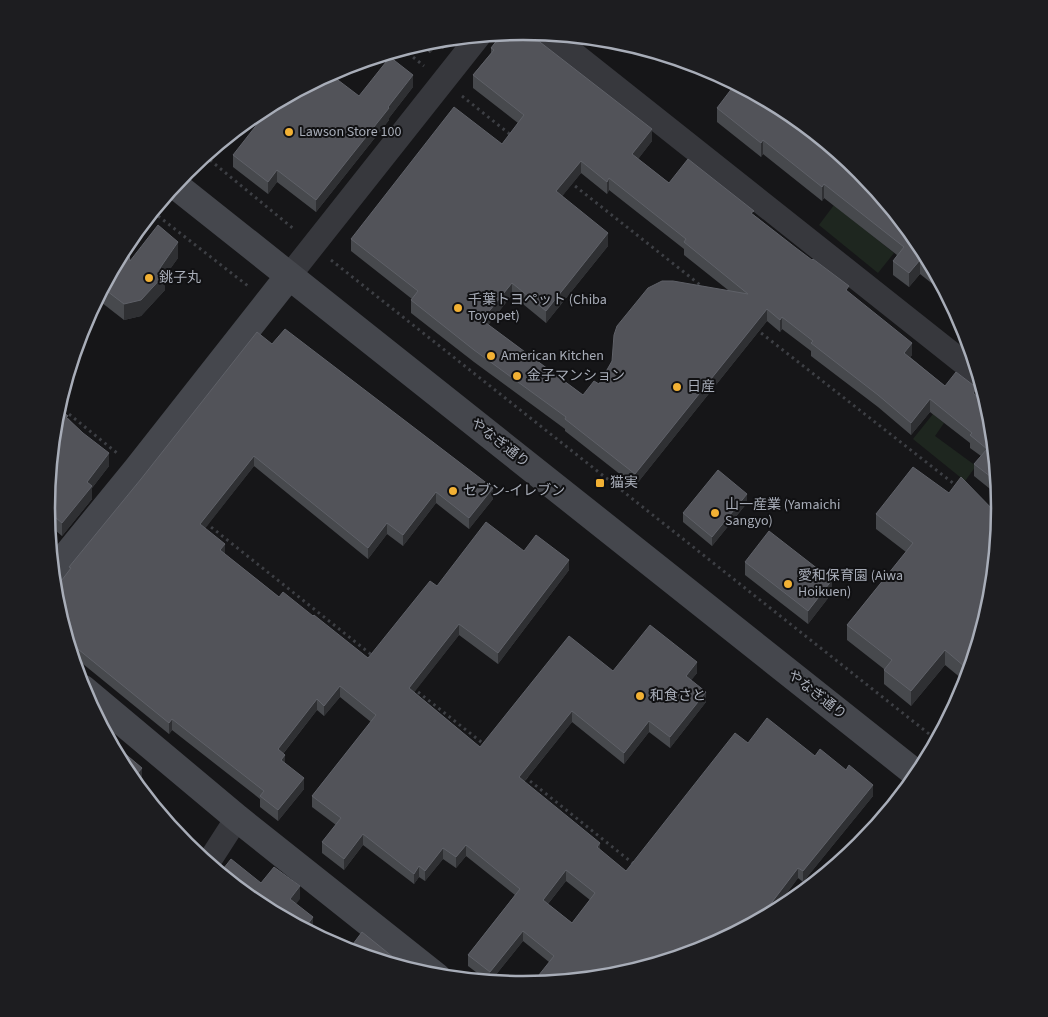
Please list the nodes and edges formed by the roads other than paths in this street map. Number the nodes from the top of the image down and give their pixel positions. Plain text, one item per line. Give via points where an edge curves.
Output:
1 (558, 41) edge
2 (473, 43) edge
3 (181, 190) edge
4 (289, 276) junction
5 (971, 369) edge
6 (59, 564) edge
7 (97, 702) edge
8 (913, 771) edge
9 (237, 818) junction
10 (211, 858) edge
11 (423, 966) edge

1 - 5 street
2 - 4 street
3 - 4 main road, やなぎ通り
4 - 6 main road
4 - 8 main road, やなぎ通り
7 - 9 main road
9 - 10 street
9 - 11 main road

